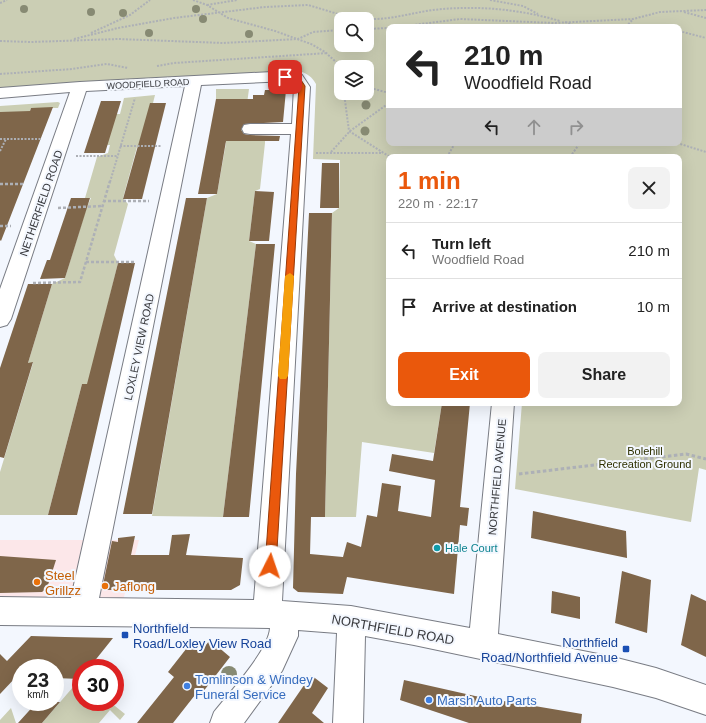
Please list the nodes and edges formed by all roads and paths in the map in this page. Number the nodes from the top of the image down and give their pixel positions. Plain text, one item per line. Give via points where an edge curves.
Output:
1 (7, 0) edge
2 (150, 0) edge
3 (193, 0) edge
4 (238, 0) edge
5 (490, 0) edge
6 (0, 3) edge
7 (207, 4) junction
8 (706, 10) edge
9 (680, 11) junction
10 (334, 12) edge
11 (217, 13) junction
12 (540, 16) junction
13 (706, 18) edge
14 (374, 19) edge
15 (634, 19) junction
16 (563, 22) junction
17 (420, 24) edge
18 (569, 24) edge
19 (629, 24) edge
20 (386, 28) edge
21 (374, 29) edge
22 (334, 31) edge
23 (682, 32) edge
24 (87, 35) junction
25 (706, 38) edge
26 (298, 39) junction
27 (72, 40) junction
28 (0, 41) edge
29 (328, 54) junction
30 (334, 60) edge
31 (154, 66) dead end
32 (131, 69) dead end
33 (0, 74) edge
34 (194, 82) junction
35 (140, 84) junction
36 (80, 87) junction
37 (374, 89) edge
38 (386, 92) edge
39 (0, 93) edge
40 (345, 100) edge
41 (386, 105) edge
42 (250, 129) dead end
43 (300, 129) junction
44 (349, 131) junction
45 (0, 139) edge
46 (6, 139) junction
47 (682, 144) edge
48 (120, 146) junction
49 (180, 146) junction
50 (60, 148) junction
51 (0, 151) edge
52 (331, 152) junction
53 (706, 152) edge
54 (298, 153) junction
55 (382, 153) junction
56 (386, 155) edge
57 (117, 156) junction
58 (0, 184) edge
59 (47, 184) junction
60 (103, 201) junction
61 (170, 201) junction
62 (102, 206) junction
63 (39, 208) junction
64 (86, 262) junction
65 (157, 262) junction
66 (12, 284) junction
67 (0, 319) edge
68 (503, 406) edge
69 (706, 459) edge
70 (498, 470) junction
71 (0, 611) edge
72 (82, 612) junction
73 (276, 614) junction
74 (351, 620) junction
75 (483, 646) junction
76 (706, 700) edge
77 (225, 723) edge
78 (348, 723) edge

1 - 6 path
2 - 24 path via 144,6
3 - 7 path
4 - 7 path
5 - 12 path via 523,6
7 - 11 path
8 - 9 path
9 - 13 path
9 - 15 path via 660,12
10 - 11 path via 299,4
11 - 24 path via 174,18
11 - 26 path
12 - 14 path via 496,9 453,8 389,19
12 - 16 path
15 - 16 path
15 - 19 path
16 - 17 path via 460,19
16 - 18 path
20 - 21 path
22 - 26 path via 315,32
23 - 25 path
24 - 27 path
26 - 27 path via 223,43
26 - 29 path via 317,46
27 - 28 path
29 - 30 path
29 - 31 path
32 - 33 path via 107,64
34 - 35 street, WOODFIELD ROAD
34 - 43 street, WOODFIELD ROAD via 291,76 296,78 302,86
34 - 49 street, LOXLEY VIEW ROAD
35 - 36 street, WOODFIELD ROAD
35 - 48 path
36 - 39 street, WOODFIELD ROAD
36 - 50 street, NETHERFIELD ROAD
37 - 38 path
40 - 44 path
41 - 44 path
42 - 43 street
43 - 54 street
44 - 52 path
44 - 55 path
45 - 46 path
46 - 50 path
46 - 51 path
47 - 53 path
48 - 49 path
48 - 57 path
49 - 61 street, LOXLEY VIEW ROAD
50 - 57 path
50 - 59 street, NETHERFIELD ROAD
52 - 54 path
52 - 55 path
54 - 73 street
55 - 56 path
57 - 60 path
58 - 59 path
59 - 63 street, NETHERFIELD ROAD
60 - 61 path
60 - 62 path
61 - 65 street, LOXLEY VIEW ROAD
62 - 63 path
62 - 64 path
63 - 66 street, NETHERFIELD ROAD
64 - 65 path
64 - 66 path via 80,282
65 - 72 street, LOXLEY VIEW ROAD
66 - 67 street, NETHERFIELD ROAD
68 - 70 street, NORTHFIELD AVENUE
69 - 70 path via 686,454 520,474
70 - 75 street, NORTHFIELD AVENUE
71 - 72 street, NORTHFIELD ROAD
72 - 73 street, NORTHFIELD ROAD
73 - 74 street, NORTHFIELD ROAD
73 - 77 street via 284,636 272,661
74 - 75 street, NORTHFIELD ROAD
74 - 78 street
75 - 76 street, NORTHFIELD ROAD via 613,672

